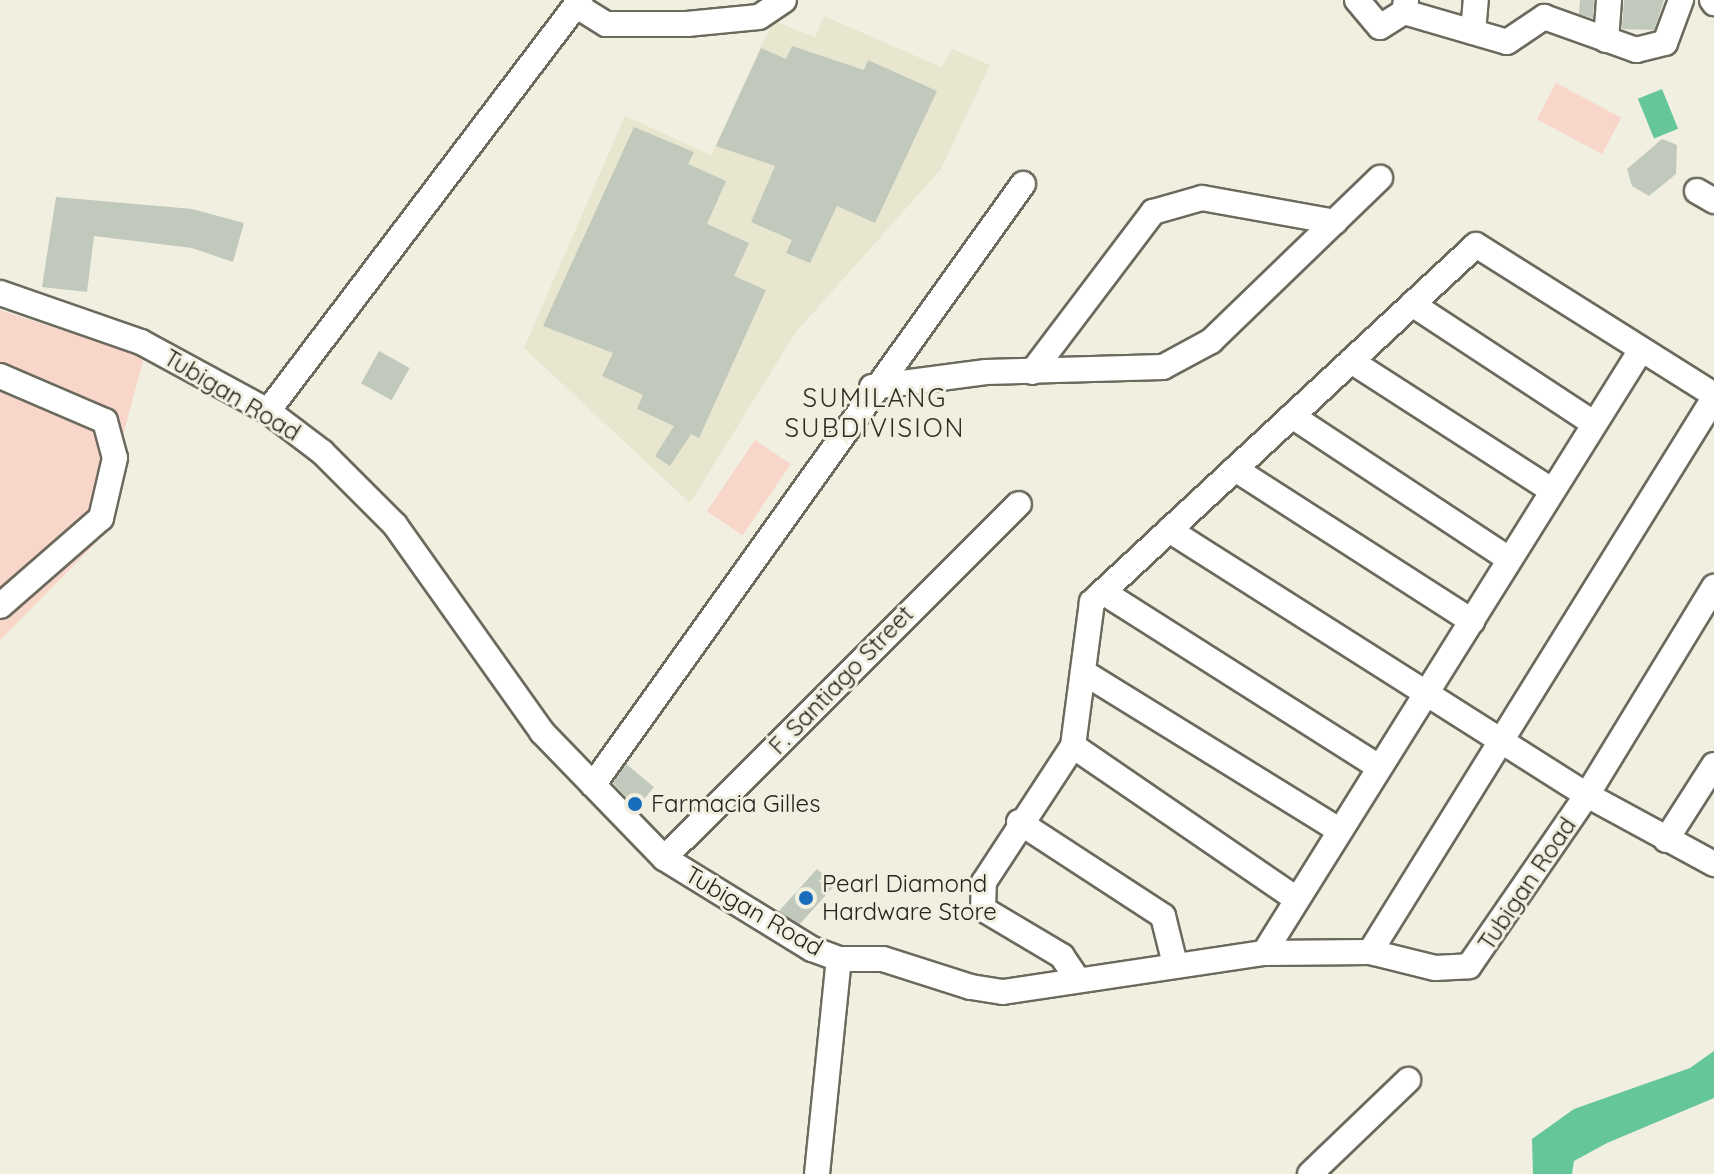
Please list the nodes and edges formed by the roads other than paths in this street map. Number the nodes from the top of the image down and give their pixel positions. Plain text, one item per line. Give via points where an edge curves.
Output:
1 (784, 0) edge
2 (1357, 0) edge
3 (1476, 0) edge
4 (1609, 0) edge
5 (1681, 0) edge
6 (578, 3) edge
7 (1405, 6) edge
8 (1545, 8) edge
9 (1473, 32) junction
10 (1606, 40) junction
11 (1380, 178) dead end
12 (1023, 184) dead end
13 (1335, 222) junction
14 (0, 293) edge
15 (1412, 304) junction
16 (1641, 350) junction
17 (1351, 361) junction
18 (1032, 372) junction
19 (0, 376) edge
20 (872, 387) junction
21 (1714, 396) edge
22 (268, 411) junction
23 (1292, 416) junction
24 (1593, 423) junction
25 (1235, 469) junction
26 (1551, 490) junction
27 (1019, 504) dead end
28 (1169, 530) junction
29 (1507, 558) junction
30 (1714, 587) edge
31 (1103, 592) junction
32 (0, 606) edge
33 (1472, 621) junction
34 (1083, 672) junction
35 (1426, 693) junction
36 (1505, 742) junction
37 (1073, 746) junction
38 (1379, 767) junction
39 (1712, 772) edge
40 (593, 785) junction
41 (1587, 795) junction
42 (1019, 822) junction
43 (1340, 831) junction
44 (1666, 840) junction
45 (664, 858) junction
46 (1714, 864) edge
47 (1295, 898) junction
48 (1370, 952) junction
49 (1264, 953) junction
50 (839, 959) junction
51 (1175, 964) junction
52 (1078, 980) junction
53 (1408, 1080) dead end
54 (817, 1174) edge
55 (1310, 1174) edge

1 - 6 street via 759,17 687,24 606,24
2 - 7 street via 1380,27
3 - 9 street
4 - 10 street
5 - 10 street via 1665,43 1636,50
6 - 22 street
7 - 9 street
8 - 9 street via 1507,42
8 - 10 street
11 - 13 street
12 - 20 street
13 - 18 street via 1187,357 1134,371
13 - 18 street via 1202,198 1153,212
14 - 22 street, Tubigan Road via 141,342
15 - 16 street via 1476,245
15 - 17 street
15 - 24 street
16 - 21 street
16 - 24 street
17 - 23 street
17 - 26 street
18 - 20 street
19 - 32 street via 105,421 115,458 101,518
20 - 40 street
21 - 36 street
22 - 40 street, Tubigan Road via 322,452 395,525 542,732
23 - 25 street
23 - 29 street
24 - 26 street
25 - 28 street
25 - 33 street
26 - 29 street
27 - 45 street, F. Santiago Street
28 - 31 street
28 - 35 street
29 - 33 street
30 - 41 street, Tubigan Road
31 - 34 street via 1092,602
31 - 38 street
33 - 35 street
34 - 37 street
34 - 43 street
35 - 36 street
35 - 38 street
36 - 41 street
36 - 48 street
37 - 42 street
37 - 47 street
38 - 43 street
39 - 44 street
40 - 45 street, Tubigan Road
41 - 44 street
41 - 48 street, Tubigan Road via 1469,966 1435,968
42 - 51 street via 1163,916
42 - 52 street via 984,882 983,909 1062,956
43 - 47 street
44 - 46 street
45 - 50 street, Tubigan Road
47 - 49 street
48 - 49 street, Tubigan Road
49 - 51 street, Tubigan Road
50 - 52 street, Tubigan Road via 883,959 1003,992
50 - 54 street
51 - 52 street, Tubigan Road
53 - 55 street

